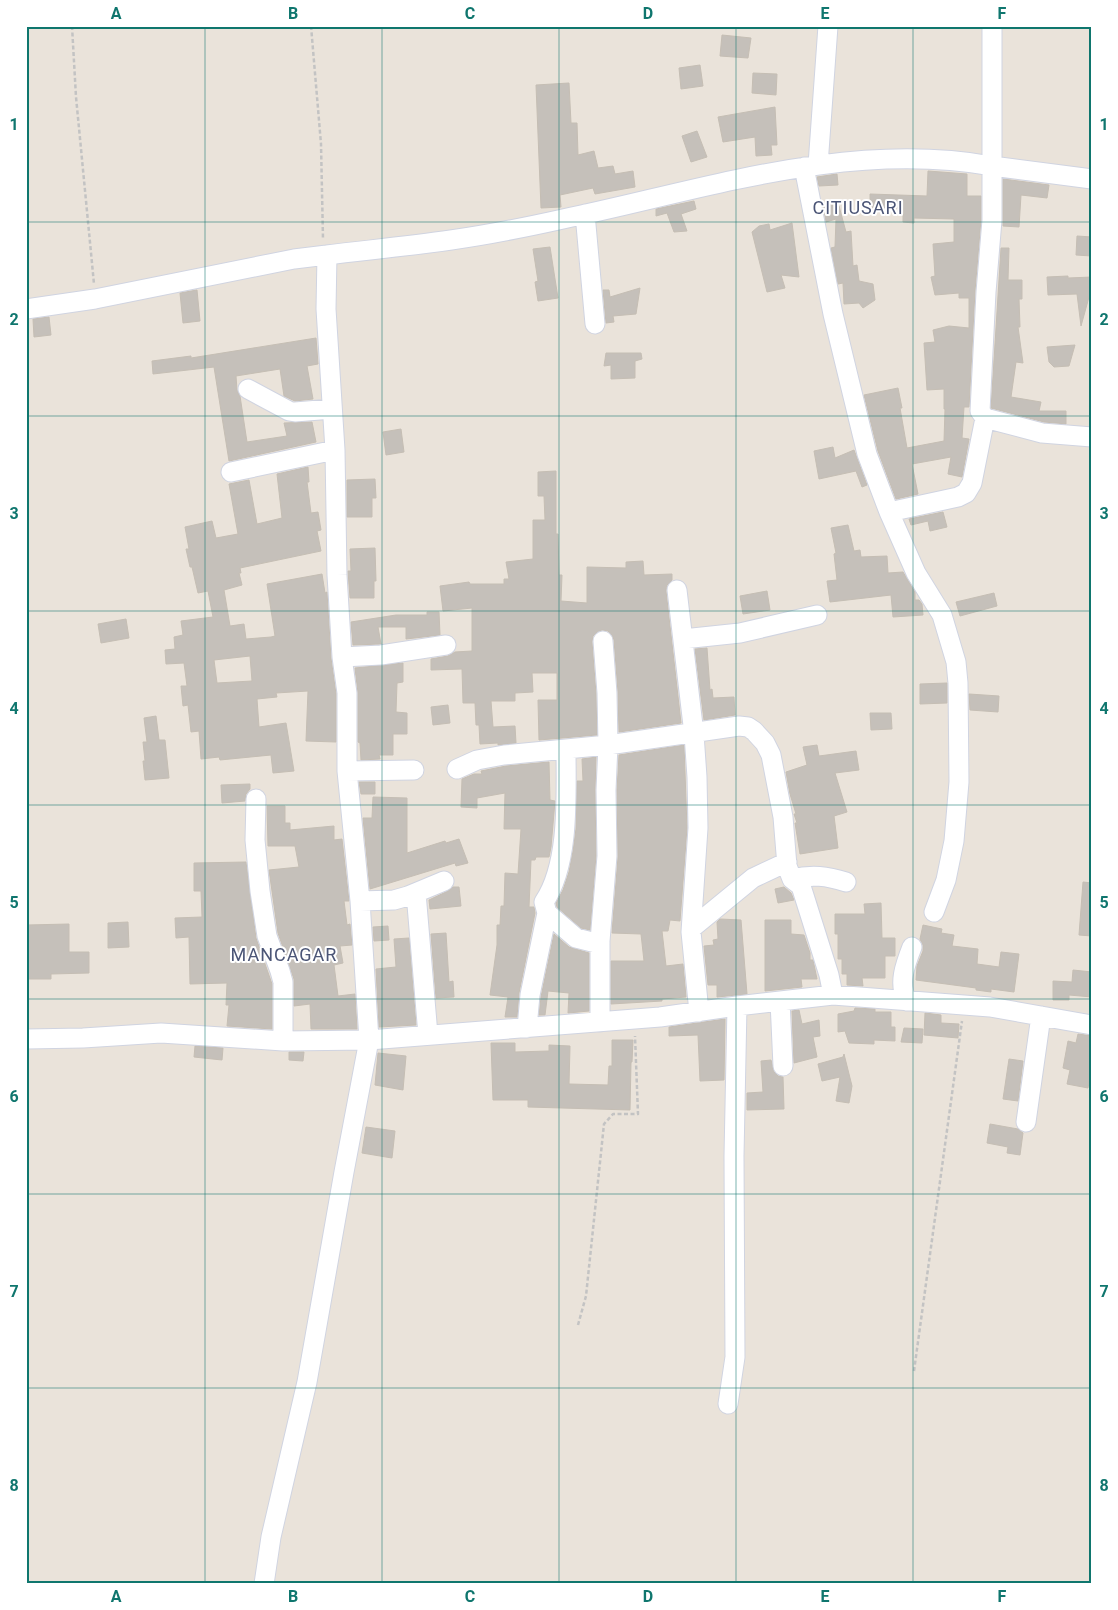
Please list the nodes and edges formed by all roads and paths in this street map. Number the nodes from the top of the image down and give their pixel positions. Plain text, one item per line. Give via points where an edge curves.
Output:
1 (72, 26) edge
2 (311, 26) edge
3 (828, 26) edge
4 (992, 26) edge
5 (811, 166) junction
6 (992, 166) junction
7 (1092, 178) edge
8 (585, 214) junction
9 (325, 255) junction
10 (95, 299) junction
11 (26, 309) edge
12 (596, 324) dead end
13 (248, 389) dead end
14 (332, 409) junction
15 (985, 418) junction
16 (1092, 437) edge
17 (334, 450) junction
18 (230, 472) dead end
19 (889, 512) junction
20 (677, 590) dead end
21 (817, 615) dead end
22 (683, 639) junction
23 (603, 641) dead end
24 (446, 645) dead end
25 (342, 658) junction
26 (694, 734) junction
27 (608, 746) junction
28 (566, 749) junction
29 (457, 769) dead end
30 (414, 770) dead end
31 (347, 771) junction
32 (256, 799) dead end
33 (789, 871) junction
34 (444, 881) dead end
35 (846, 882) dead end
36 (417, 899) junction
37 (360, 901) junction
38 (547, 903) junction
39 (934, 912) dead end
40 (692, 935) junction
41 (601, 938) junction
42 (912, 947) dead end
43 (833, 995) junction
44 (780, 1001) junction
45 (907, 1001) junction
46 (965, 1004) junction
47 (737, 1006) junction
48 (699, 1012) junction
49 (1041, 1016) junction
50 (632, 1019) junction
51 (600, 1022) junction
52 (1092, 1025) edge
53 (527, 1028) junction
54 (428, 1035) junction
55 (26, 1039) edge
56 (369, 1040) junction
57 (283, 1041) junction
58 (783, 1066) dead end
59 (1026, 1122) dead end
60 (578, 1325) dead end
61 (914, 1372) dead end
62 (728, 1404) dead end
63 (264, 1584) edge

1 - 10 path
2 - 9 path via 321,144
3 - 5 street
4 - 6 street
5 - 6 street via 890,158 948,160
5 - 8 street
5 - 19 street via 834,314 867,454
6 - 7 street
6 - 15 street via 992,220 980,411
8 - 9 street via 452,240
8 - 12 street
9 - 10 street
9 - 14 street
10 - 11 street
13 - 14 street via 289,411
14 - 17 street
15 - 16 street via 1042,433
15 - 19 street via 972,483 966,492 958,497
17 - 18 street
17 - 25 street
19 - 39 street via 916,573 942,615 956,662 959,782 954,841 946,880
20 - 22 street
21 - 22 street via 740,632
22 - 26 street
23 - 27 street
24 - 25 street
25 - 31 street via 347,693
26 - 27 street
26 - 33 street via 748,727 765,743 771,755 781,808
26 - 40 street via 698,828
27 - 28 street
27 - 41 street via 607,856
28 - 29 street via 477,760
28 - 38 street via 562,856
30 - 31 street
31 - 37 street
32 - 57 street via 260,890 267,936 283,982
33 - 35 street
33 - 40 street via 753,878
33 - 43 street via 801,886
34 - 36 street
36 - 37 street
36 - 54 street
37 - 56 street
38 - 41 street via 576,938
38 - 53 street
40 - 48 street
41 - 51 street
42 - 45 street via 903,979
43 - 44 street
43 - 45 street
44 - 47 street
44 - 58 street
45 - 46 street
46 - 49 street
46 - 61 path
47 - 48 street
47 - 62 street via 735,1357
48 - 50 street
49 - 52 street
49 - 59 street
50 - 51 street
50 - 60 path via 638,1114 613,1114 604,1124 586,1296
51 - 53 street
53 - 54 street
54 - 56 street
55 - 57 street via 161,1032
56 - 57 street
56 - 63 street via 307,1382 271,1537

